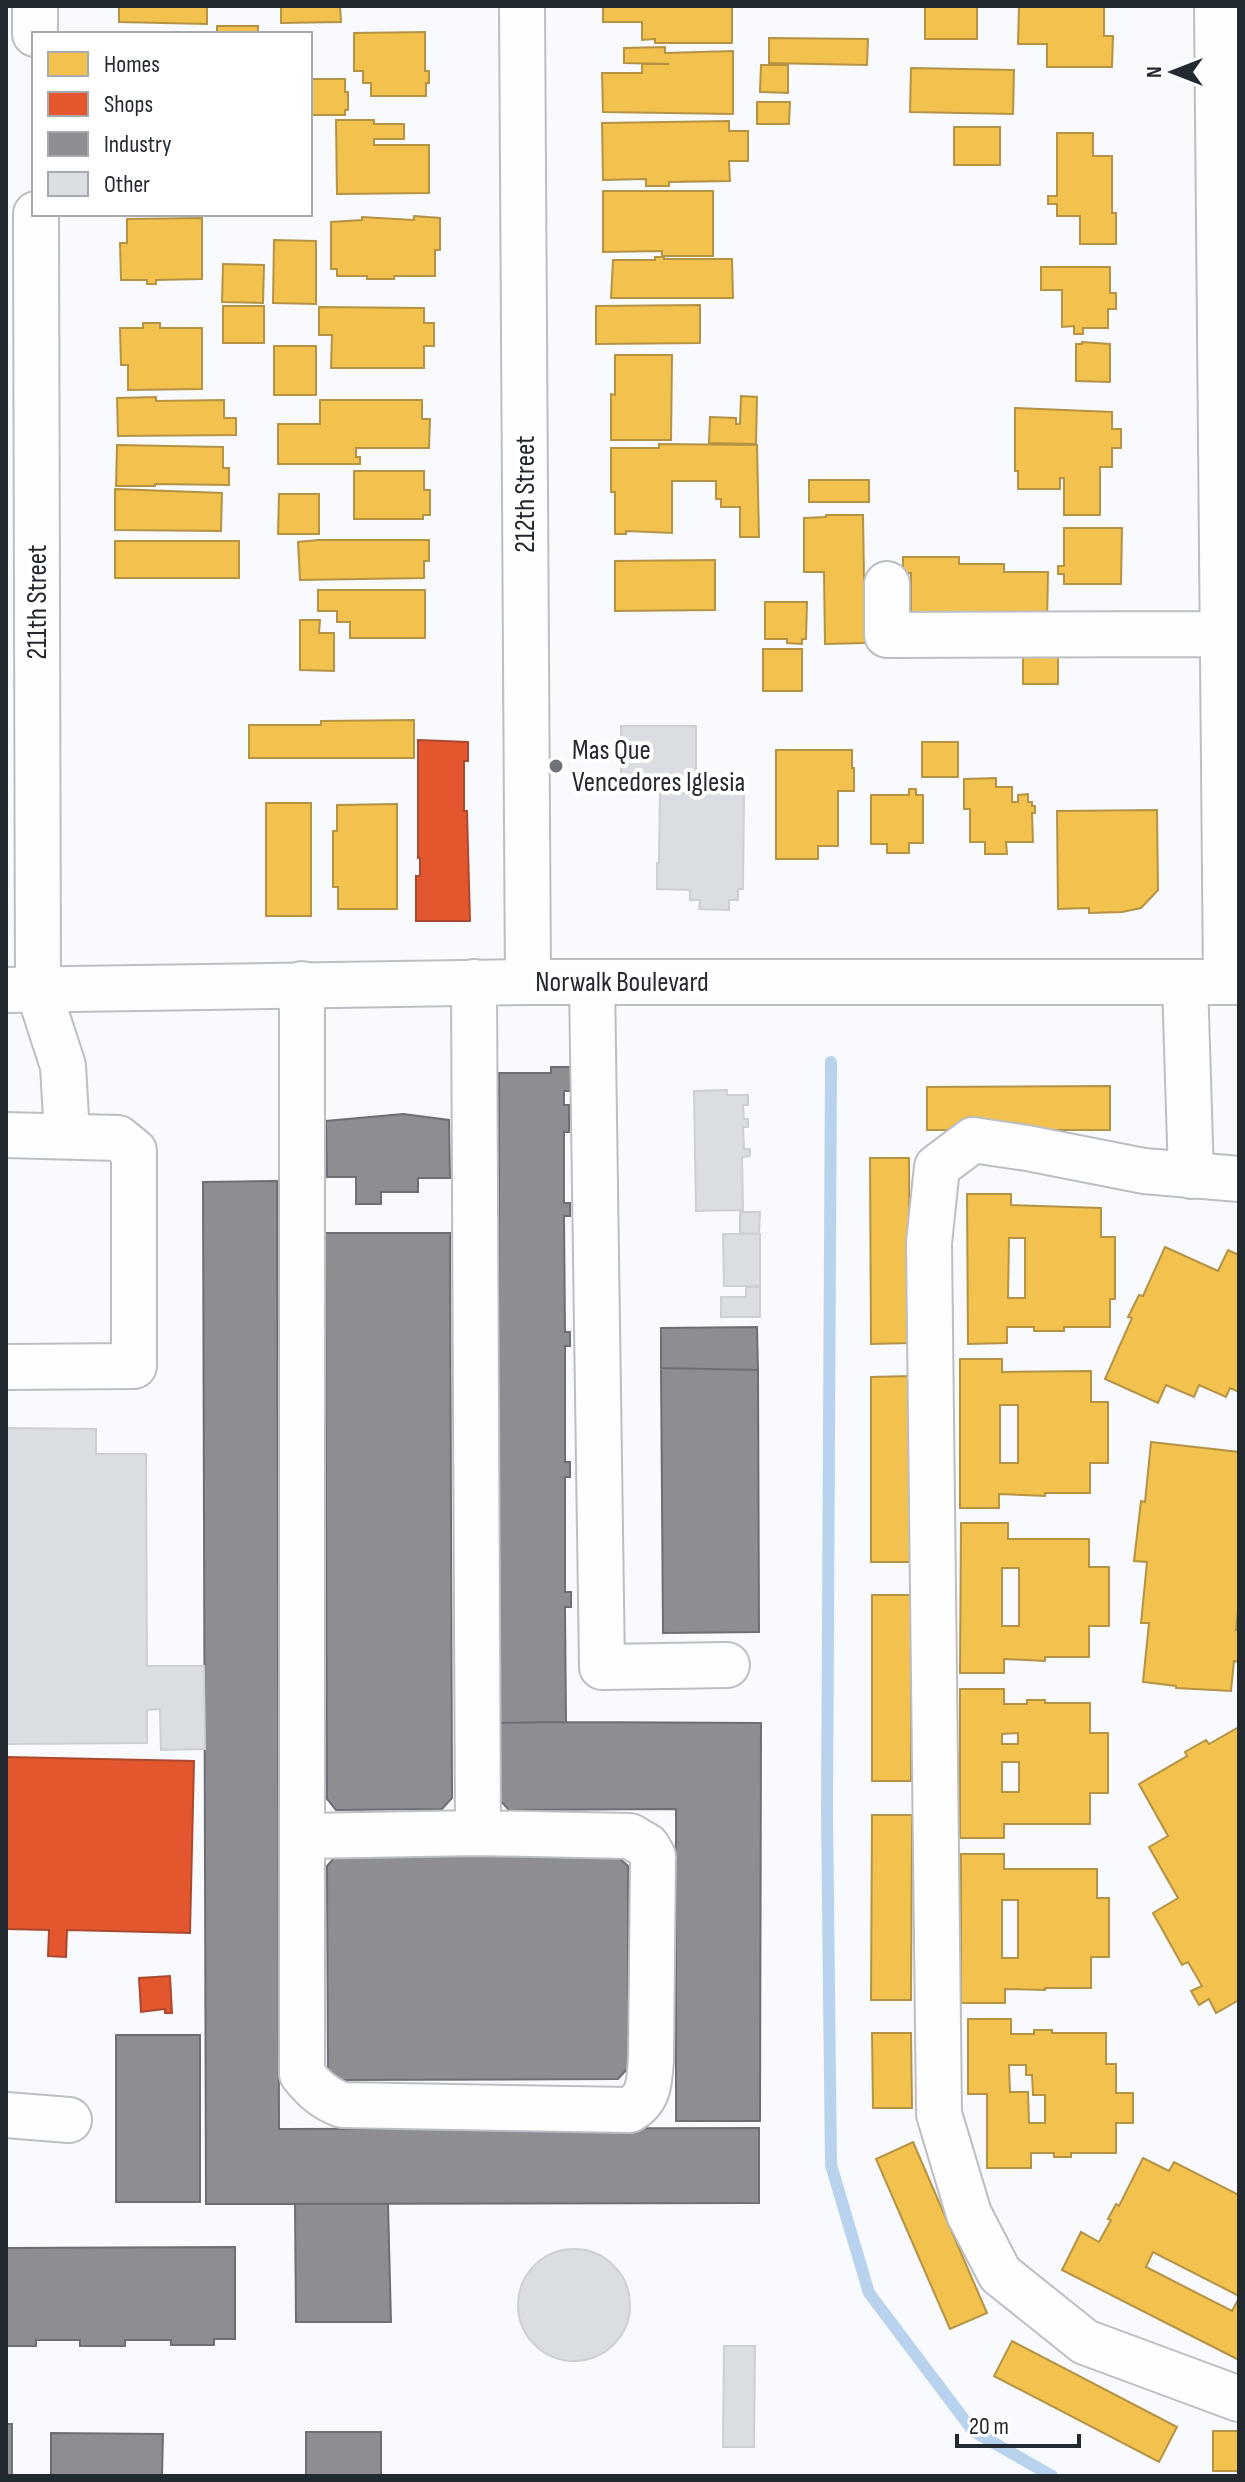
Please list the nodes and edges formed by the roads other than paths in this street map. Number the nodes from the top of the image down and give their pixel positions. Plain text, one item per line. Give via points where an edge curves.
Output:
1 (35, 6) edge
2 (522, 6) edge
3 (1217, 6) edge
4 (35, 32) edge
5 (36, 216) edge
6 (887, 584) dead end
7 (1223, 634) junction
8 (474, 982) junction
9 (528, 982) junction
10 (592, 982) junction
11 (1217, 982) edge
12 (302, 984) junction
13 (22, 990) edge
14 (6, 1135) edge
15 (67, 1135) junction
16 (1191, 1176) junction
17 (1239, 1179) edge
18 (6, 1367) edge
19 (727, 1665) dead end
20 (478, 1833) junction
21 (302, 1836) junction
22 (6, 2115) edge
23 (69, 2120) dead end
24 (1239, 2399) edge

1 - 4 street
2 - 9 street, 212th Street
3 - 7 street
5 - 13 street, 211th Street
6 - 7 street via 887,635
7 - 11 street
8 - 9 street, Norwalk Boulevard
8 - 12 street, Norwalk Boulevard
8 - 20 street
9 - 10 street, Norwalk Boulevard
10 - 11 street, Norwalk Boulevard
10 - 19 street via 602,1667
11 - 16 street
12 - 13 street, Norwalk Boulevard
12 - 21 street
13 - 15 street, 211th Street via 63,1066
14 - 15 street
15 - 18 street via 118,1138 134,1151 134,1366
16 - 17 street
16 - 24 street via 973,1140 937,1167 929,1259 939,2114 969,2214 1000,2274 1085,2342
20 - 21 street
20 - 21 street via 630,1836 653,1856 649,2086 641,2103 630,2110 366,2107 342,2105 312,2088 302,2074
22 - 23 street

